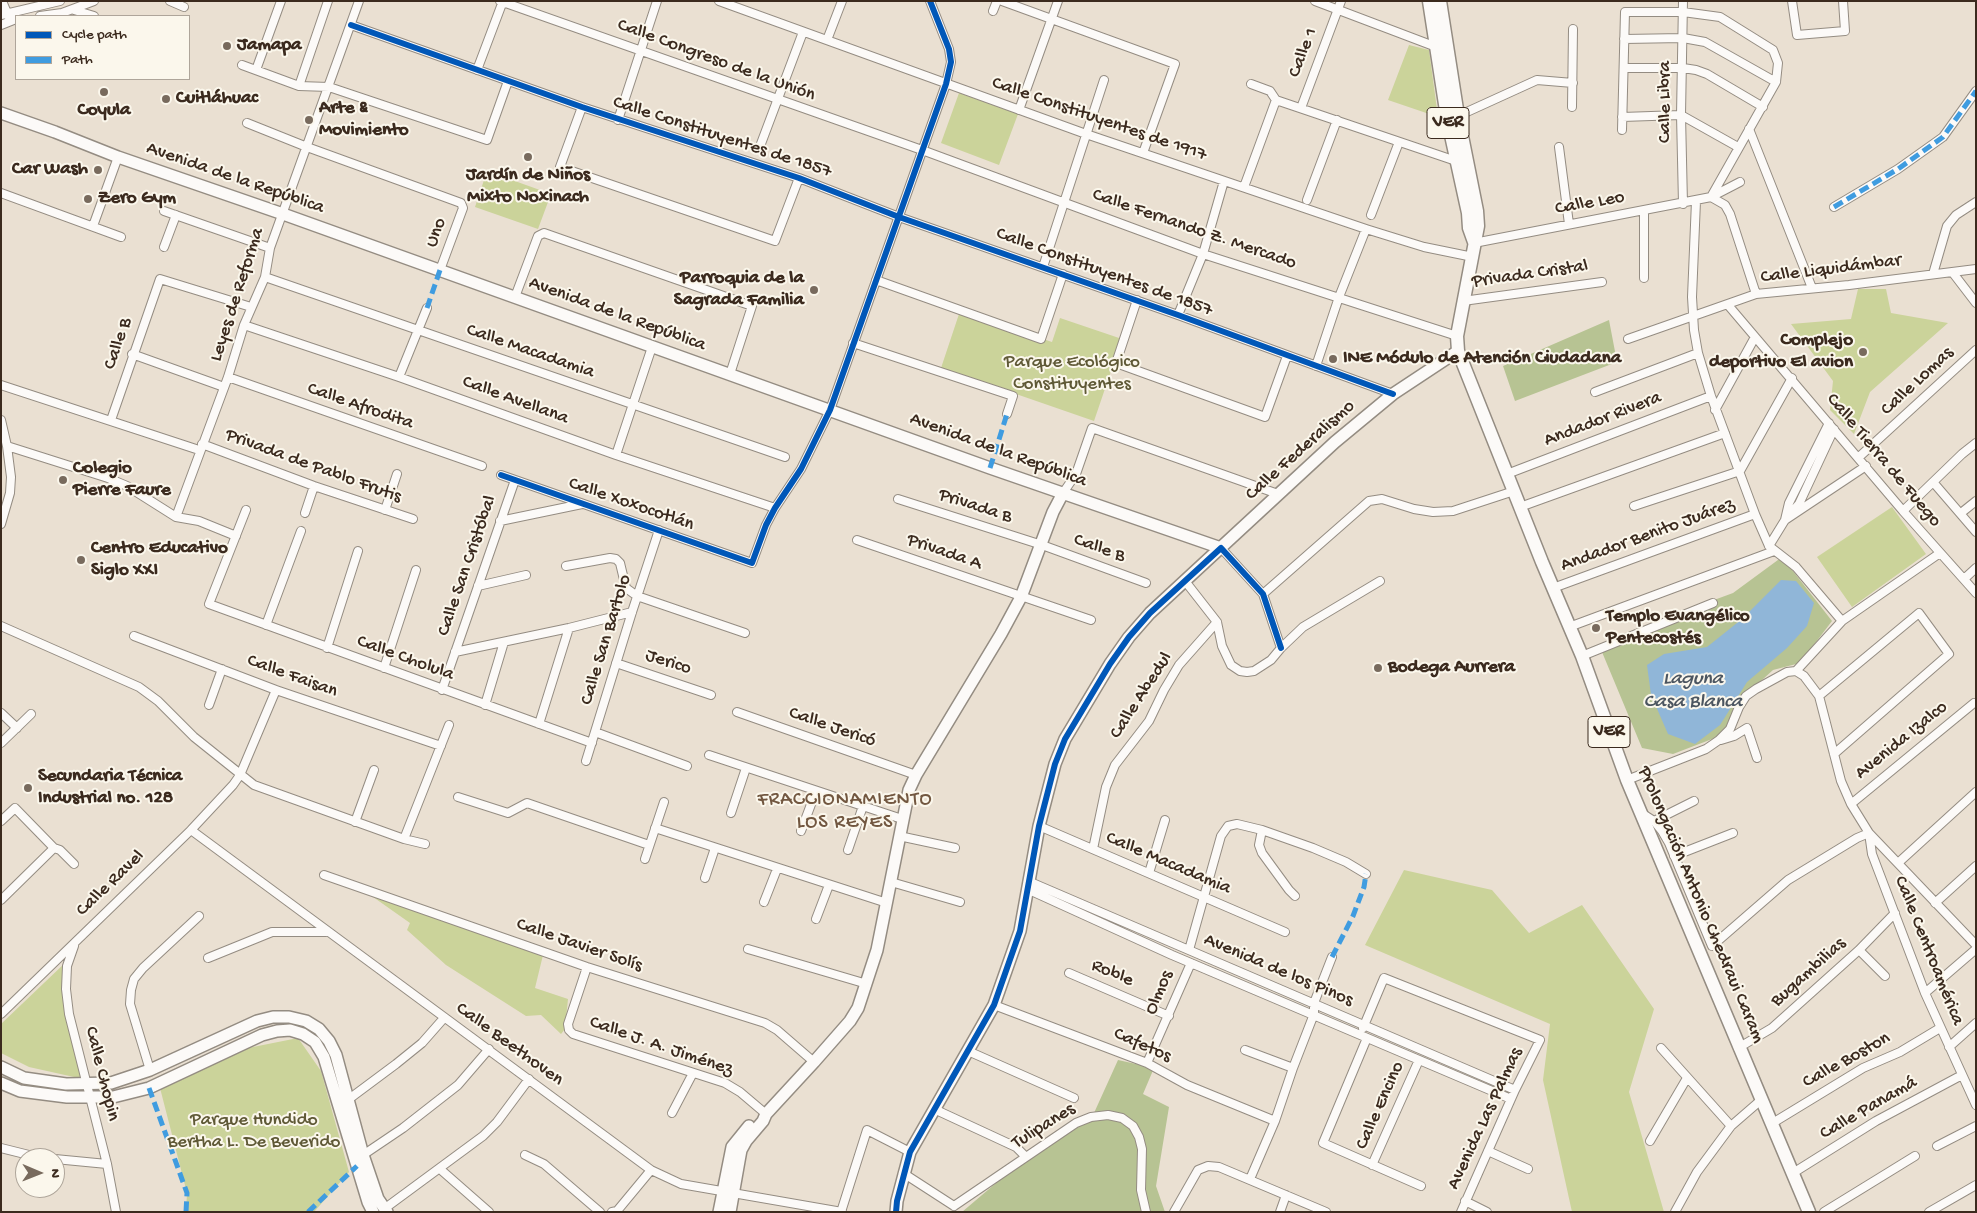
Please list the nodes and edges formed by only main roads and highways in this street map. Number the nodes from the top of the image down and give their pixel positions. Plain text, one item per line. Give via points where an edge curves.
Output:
1 (1429, 1) edge
2 (1440, 1) edge
3 (1442, 48) junction
4 (1, 113) edge
5 (1474, 243) junction
6 (1458, 351) junction
7 (1063, 493) junction
8 (1221, 548) junction
9 (1, 1067) edge
10 (1, 1083) edge
11 (729, 1192) junction
12 (381, 1211) edge
13 (719, 1212) edge
14 (730, 1212) edge
15 (896, 1212) edge
16 (1808, 1212) edge

1 - 3 main road, VER
2 - 3 main road, VER
3 - 5 main road, VER via 1456,161
3 - 5 main road, VER via 1477,212
4 - 7 main road, Avenida de la República
5 - 6 main road, Prolongación Antonio Chedraui Caram / VER via 1456,336
6 - 8 main road, Calle Federalismo via 1393,394 1335,442
6 - 16 main road, Prolongación Antonio Chedraui Caram / VER via 1582,656 1627,780
7 - 8 main road, Avenida de la República
7 - 11 main road via 1021,597 909,790 877,950 858,1008 766,1114 741,1150
8 - 15 main road, Calle Federalismo via 1150,613 1129,637 1065,739 1039,826 1020,931 994,1005 910,1152
9 - 12 main road via 24,1078 66,1084 111,1083 150,1070 257,1022 274,1017 306,1021 329,1041 336,1055
10 - 12 main road via 20,1091 90,1099 113,1098 149,1088 262,1034 290,1030 303,1034 315,1042 324,1056 368,1202
11 - 13 main road
11 - 14 main road

